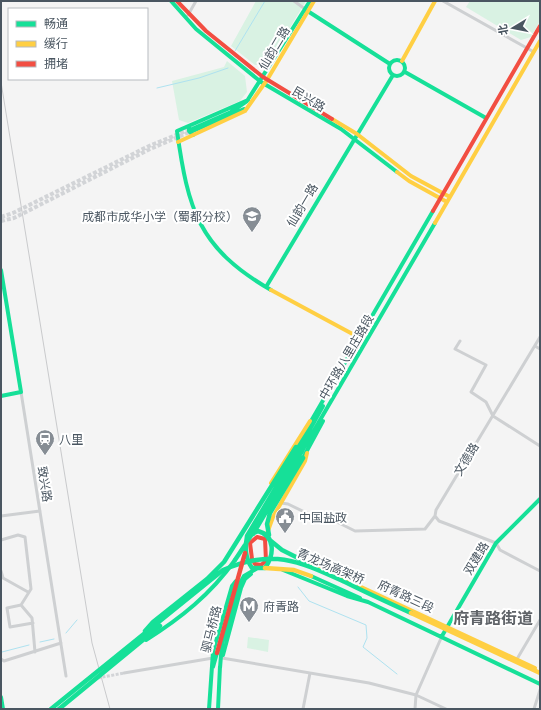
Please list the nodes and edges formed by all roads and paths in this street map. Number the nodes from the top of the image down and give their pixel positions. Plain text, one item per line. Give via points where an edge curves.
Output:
1 (171, 1) edge
2 (177, 1) edge
3 (196, 1) edge
4 (294, 1) edge
5 (310, 1) edge
6 (314, 1) edge
7 (435, 1) edge
8 (443, 1) edge
9 (306, 10) junction
10 (188, 16) junction
11 (540, 26) edge
12 (540, 41) edge
13 (527, 48) junction
14 (534, 52) junction
15 (402, 61) junction
16 (390, 64) junction
17 (405, 72) junction
18 (393, 76) junction
19 (264, 81) junction
20 (486, 118) junction
21 (192, 130) junction
22 (356, 136) junction
23 (178, 142) junction
24 (443, 193) junction
25 (450, 197) junction
26 (440, 199) junction
27 (447, 202) junction
28 (1, 270) edge
29 (266, 287) junction
30 (540, 336) edge
31 (360, 338) junction
32 (460, 341) dead end
33 (535, 346) junction
34 (540, 349) edge
35 (333, 385) junction
36 (338, 391) junction
37 (21, 392) junction
38 (1, 396) edge
39 (492, 416) junction
40 (312, 419) junction
41 (310, 446) junction
42 (540, 446) edge
43 (299, 449) junction
44 (540, 499) edge
45 (281, 503) junction
46 (40, 511) junction
47 (1, 516) edge
48 (435, 516) junction
49 (1, 534) edge
50 (267, 537) junction
51 (2, 539) edge
52 (271, 541) junction
53 (248, 543) junction
54 (496, 543) junction
55 (246, 552) junction
56 (261, 566) junction
57 (540, 571) edge
58 (1, 572) edge
59 (344, 579) junction
60 (28, 592) junction
61 (368, 602) junction
62 (21, 605) junction
63 (540, 620) edge
64 (33, 623) junction
65 (446, 626) junction
66 (442, 636) junction
67 (137, 639) junction
68 (61, 643) junction
69 (141, 643) junction
70 (35, 652) junction
71 (220, 655) junction
72 (213, 658) junction
73 (1, 659) edge
74 (517, 659) junction
75 (212, 667) junction
76 (540, 672) edge
77 (124, 673) tunnel mouth
78 (310, 673) junction
79 (66, 676) dead end
80 (540, 676) edge
81 (90, 680) dead end
82 (540, 684) edge
83 (540, 690) edge
84 (416, 696) junction
85 (1, 697) edge
86 (3, 709) edge
87 (50, 709) edge
88 (60, 709) edge
89 (209, 709) edge
90 (218, 709) edge
91 (303, 709) edge
92 (415, 709) edge
93 (446, 709) edge
94 (534, 709) edge

1 - 10 main road, 民兴路
2 - 10 main road, 民兴路
3 - 10 street
4 - 9 street
5 - 9 main road, 仙韵二路
6 - 9 main road, 仙韵二路
7 - 15 main road
8 - 13 street
9 - 16 main road
9 - 19 main road, 仙韵二路
10 - 19 main road, 民兴路
11 - 13 main road, 中环路八里庄路段
12 - 14 main road, 中环路八里庄路段
13 - 14 street
13 - 20 main road, 中环路八里庄路段
14 - 25 main road, 中环路八里庄路段
15 - 16 main road via 396,60
15 - 17 main road
16 - 18 main road via 389,72
17 - 18 main road via 401,76
17 - 20 main road
18 - 22 main road, 仙韵一路
19 - 21 main road, 仙韵二路 via 249,102
19 - 22 main road, 民兴路
20 - 24 main road, 中环路八里庄路段
21 - 23 main road, 仙韵二路
21 - 23 main road, 仙韵二路 via 177,131
22 - 24 main road, 民兴路 via 410,176
22 - 26 main road, 民兴路 via 409,181
22 - 29 main road, 仙韵一路
23 - 29 main road via 194,213 205,234 233,266
24 - 25 main road, 民兴路
24 - 26 main road, 中环路八里庄路段
25 - 27 main road, 中环路八里庄路段
26 - 27 main road, 民兴路
26 - 31 main road, 中环路八里庄路段
27 - 36 main road, 中环路八里庄路段
28 - 37 main road, 致兴路
29 - 31 main road
30 - 33 street, 文德路
31 - 35 main road, 中环路八里庄路段
32 - 39 street via 455,348 486,365 471,392 486,402
33 - 34 street
33 - 39 street, 文德路
35 - 40 main road, 中环路八里庄路段
35 - 43 main road
36 - 41 main road
36 - 43 main road, 中环路八里庄路段
37 - 38 main road
37 - 46 street, 致兴路
39 - 42 street
39 - 48 street, 文德路 via 436,510
40 - 43 main road, 中环路八里庄路段
40 - 53 main road via 304,428 252,515
41 - 45 main road via 305,461
41 - 50 main road, bridge via 270,513
43 - 53 main road, bridge via 248,534
43 - 67 main road, 中环路八里庄路段, bridge via 224,562 207,579 153,622
43 - 69 main road, 中环路八里庄路段, bridge via 261,520 224,577 206,596
44 - 54 main road, 双建路
45 - 48 street via 321,520 335,521 355,531 425,529
45 - 50 main road
46 - 47 street
46 - 68 street, 致兴路
48 - 54 street via 439,521
49 - 51 street
50 - 52 main road, bridge
50 - 53 main road, bridge via 264,532 257,532 251,534
50 - 56 main road via 267,556
50 - 59 main road, 府青路三段 via 300,558 337,573
51 - 60 street via 18,534 25,536 32,589
52 - 56 main road, bridge via 272,555 269,564
52 - 59 main road, bridge via 288,553
53 - 55 main road, bridge
53 - 56 main road via 252,559
54 - 57 street via 500,550
54 - 65 main road, 双建路
55 - 56 main road, bridge via 252,568
55 - 71 main road, bridge
56 - 61 main road, 府青路三段 via 310,579 356,600
56 - 61 main road, bridge via 294,570
56 - 71 main road via 244,576 240,583
56 - 72 main road, 驷马桥路 via 239,578 232,586
58 - 60 street via 3,578
59 - 65 main road, 府青路三段
60 - 62 street
61 - 66 main road, 府青路三段
62 - 64 street
62 - 64 street via 7,608 10,627
63 - 74 street
64 - 70 street
65 - 66 main road, 双建路
65 - 74 main road, 府青路三段
66 - 82 main road, 府青路三段
66 - 84 street
67 - 76 main road, 青龙场高架桥, bridge via 223,570 249,560 286,558 305,564
67 - 87 main road, 青龙场高架桥, bridge
68 - 70 street
68 - 79 street, 致兴路
69 - 80 main road, 青龙场高架桥, bridge via 228,572 253,563 280,561 304,566
69 - 88 main road, 青龙场高架桥, bridge
70 - 73 street via 4,661
71 - 75 main road
71 - 78 street
71 - 90 main road, 驷马桥路
72 - 75 main road, 驷马桥路
72 - 77 street
74 - 76 main road, 府青路三段
75 - 89 main road, 驷马桥路
78 - 84 street
78 - 91 street
81 - 88 street
83 - 94 street
84 - 92 street
84 - 93 street
85 - 86 main road

